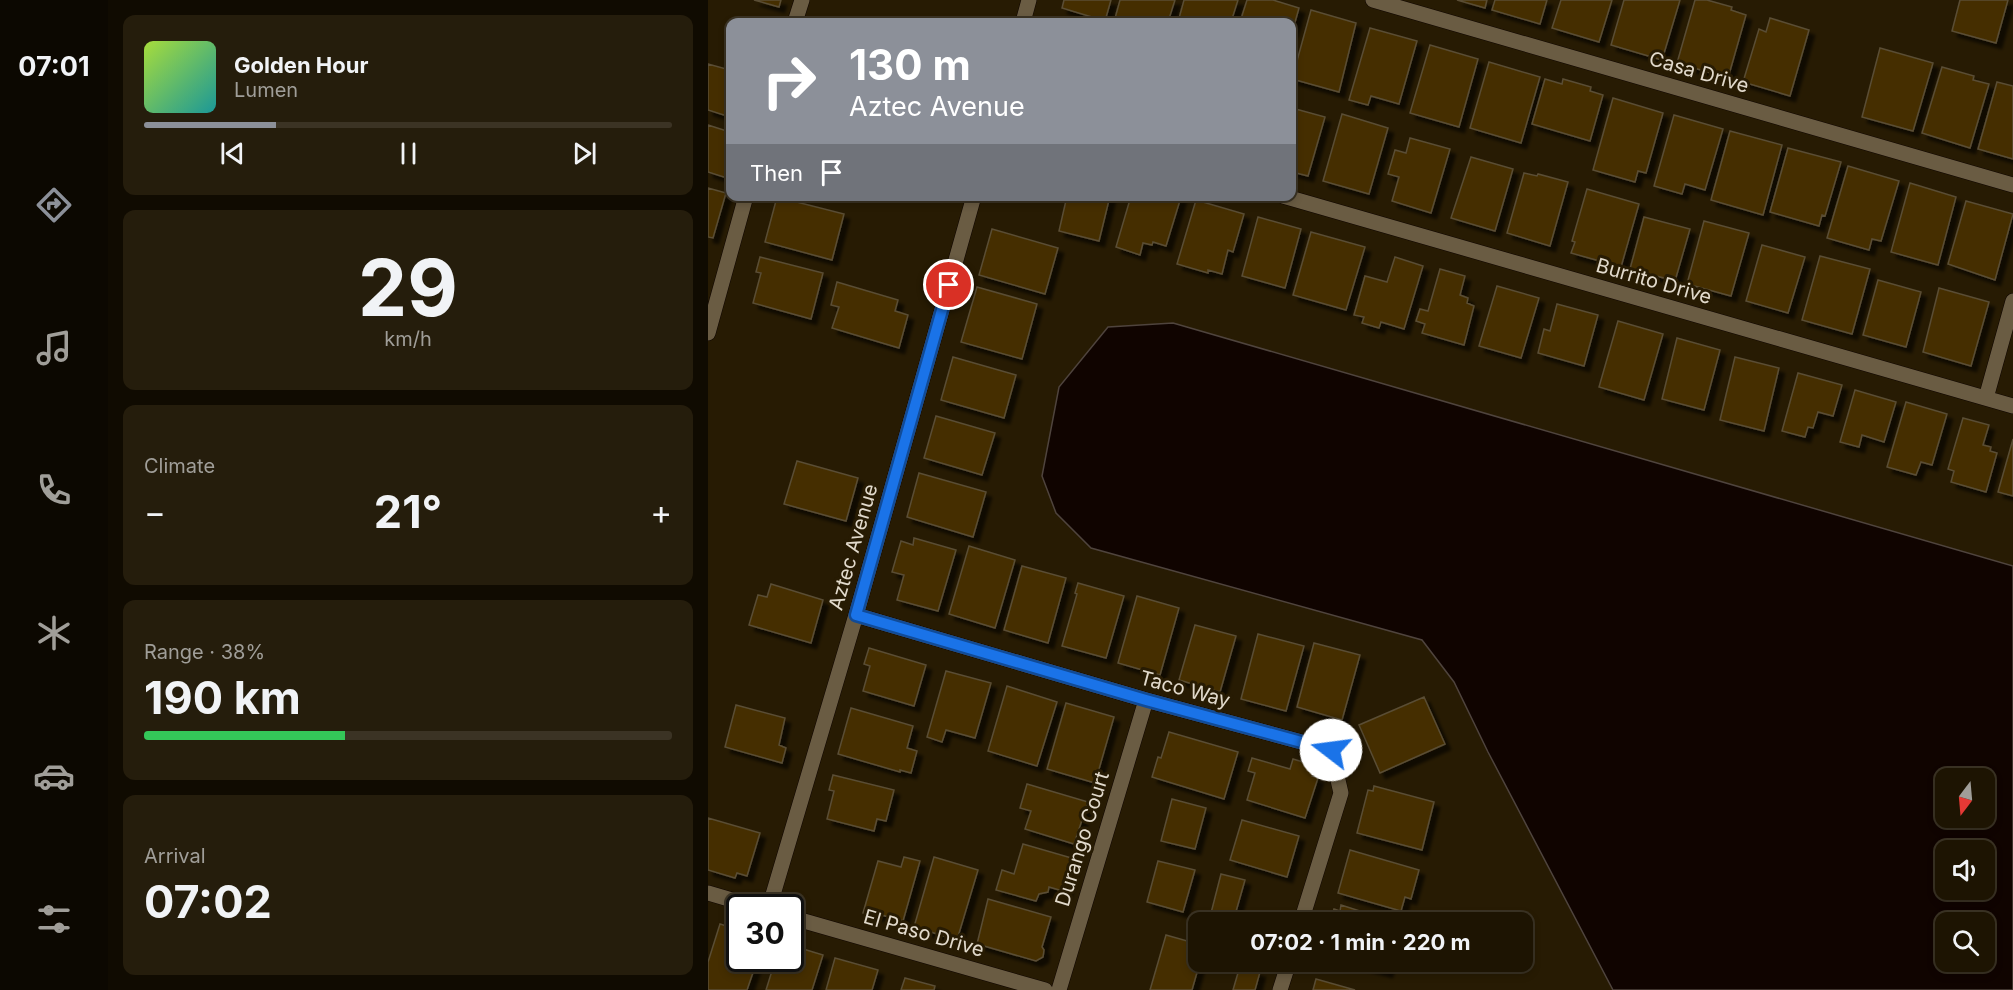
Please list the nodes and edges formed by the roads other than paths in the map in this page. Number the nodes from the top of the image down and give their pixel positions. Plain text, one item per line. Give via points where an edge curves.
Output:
1 (802, 0) edge
2 (1029, 0) edge
3 (1373, 0) edge
4 (796, 18) edge
5 (1024, 18) edge
6 (2013, 185) edge
7 (1296, 200) edge
8 (745, 201) edge
9 (973, 201) edge
10 (2013, 301) edge
11 (708, 333) edge
12 (1986, 398) junction
13 (2013, 406) edge
14 (856, 615) junction
15 (1146, 700) junction
16 (708, 893) edge
17 (773, 894) edge
18 (726, 898) edge
19 (1304, 912) edge
20 (804, 921) edge
21 (1286, 972) edge
22 (1045, 990) edge
23 (1059, 990) edge
24 (1280, 990) edge

1 - 4 street
2 - 5 street
3 - 6 street, Casa Drive
7 - 12 street, Burrito Drive
8 - 11 street
9 - 14 street, Aztec Avenue
10 - 12 street
12 - 13 street, Burrito Drive
14 - 15 street, Taco Way
14 - 17 street, Aztec Avenue
15 - 19 street, Taco Way via 1331,750 1341,793
15 - 23 street, Durango Court
16 - 18 street
20 - 22 street, El Paso Drive
21 - 24 street

